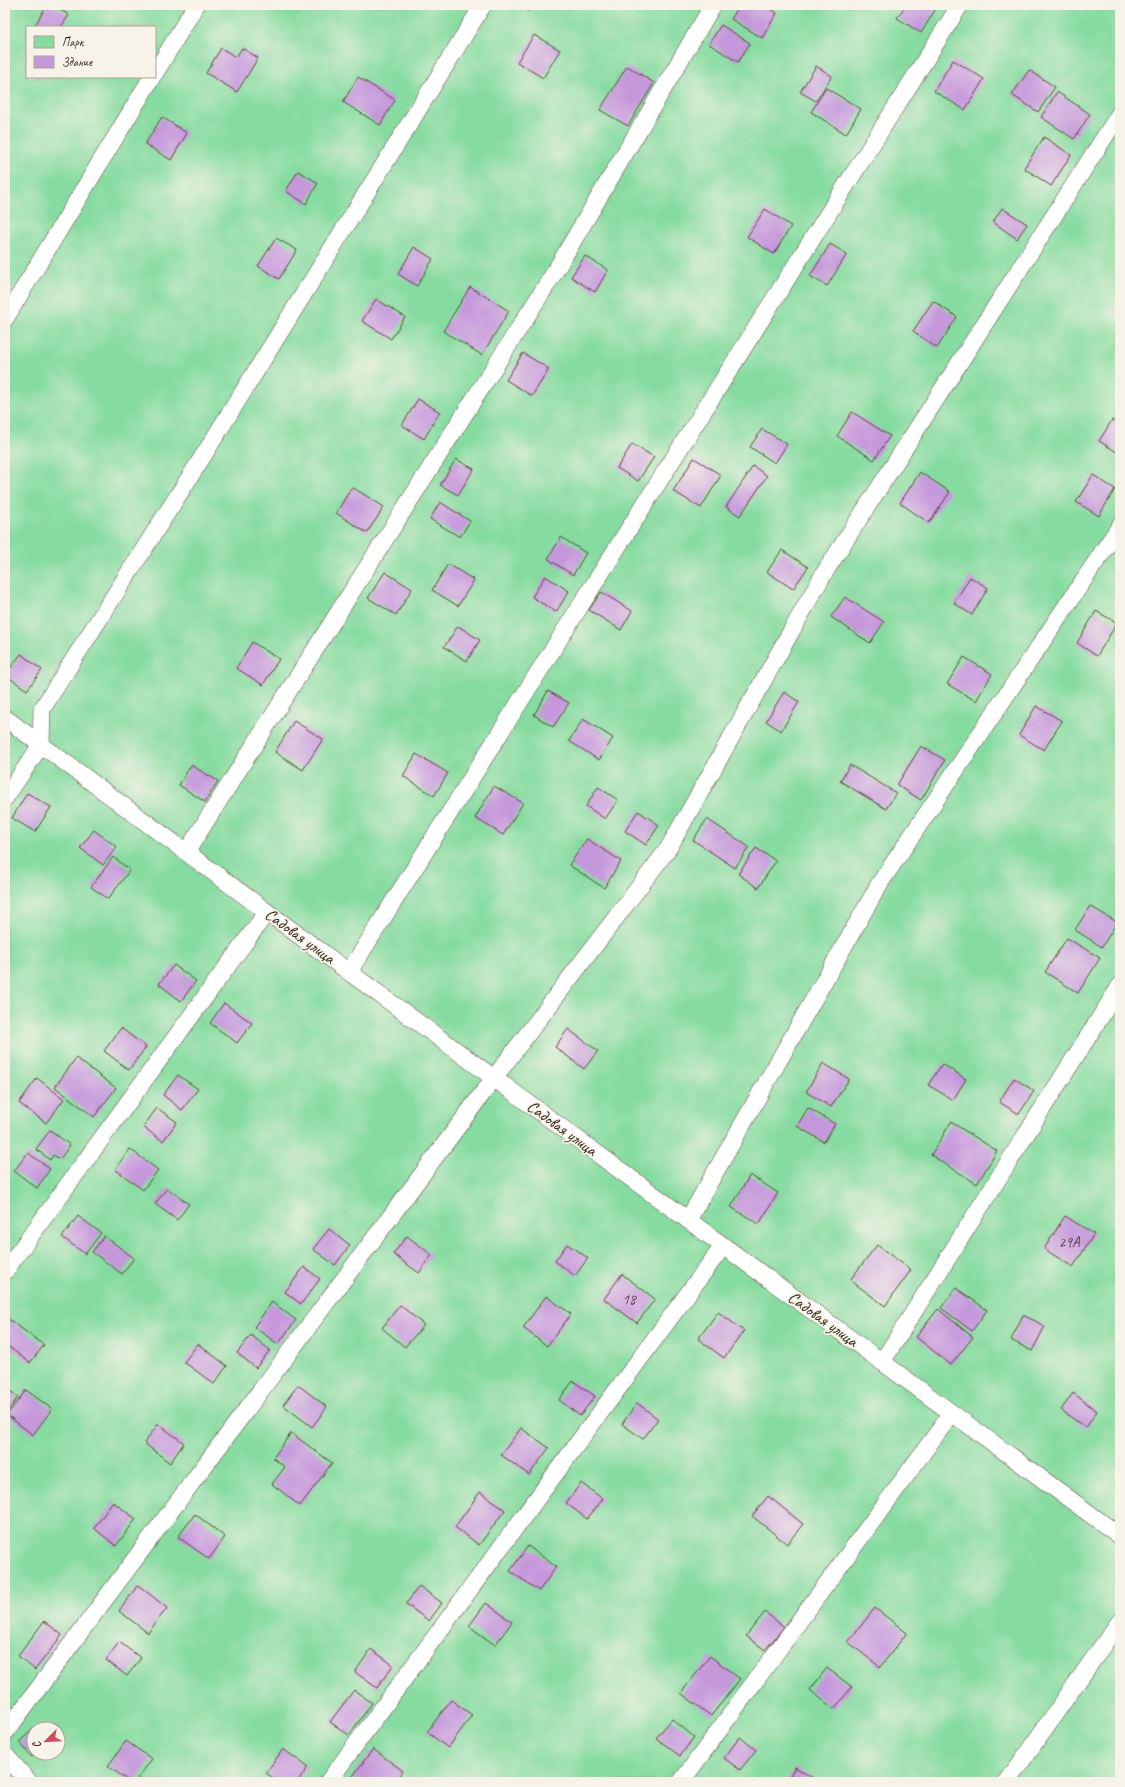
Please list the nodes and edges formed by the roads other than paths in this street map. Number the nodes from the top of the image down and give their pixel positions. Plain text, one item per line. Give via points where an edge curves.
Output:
1 (196, 5) edge
2 (483, 5) edge
3 (713, 5) edge
4 (960, 5) edge
5 (156, 71) edge
6 (151, 78) edge
7 (1120, 113) edge
8 (5, 319) edge
9 (1120, 526) edge
10 (5, 718) edge
11 (41, 745) junction
12 (5, 798) edge
13 (187, 851) junction
14 (267, 912) junction
15 (349, 972) junction
16 (1120, 986) edge
17 (494, 1078) junction
18 (688, 1220) junction
19 (723, 1246) junction
20 (5, 1271) edge
21 (882, 1362) junction
22 (952, 1413) junction
23 (1120, 1536) edge
24 (1120, 1621) edge
25 (5, 1733) edge
26 (5, 1755) edge
27 (29, 1782) edge
28 (328, 1782) edge
29 (681, 1782) edge
30 (1007, 1782) edge

1 - 5 lane
2 - 11 lane via 205,453 42,709
3 - 13 lane via 550,278
4 - 15 lane
6 - 8 lane
7 - 17 lane via 823,575 668,849
9 - 18 lane via 880,883
10 - 11 lane, Садовая улица
11 - 12 lane
11 - 13 lane, Садовая улица
13 - 14 lane, Садовая улица
14 - 15 lane, Садовая улица
14 - 20 lane
15 - 17 lane, Садовая улица
16 - 21 lane
17 - 18 lane, Садовая улица
17 - 25 lane
18 - 19 lane, Садовая улица
19 - 21 lane, Садовая улица
19 - 28 lane
21 - 22 lane, Садовая улица
22 - 23 lane, Садовая улица
22 - 29 lane
24 - 30 lane
26 - 27 lane

